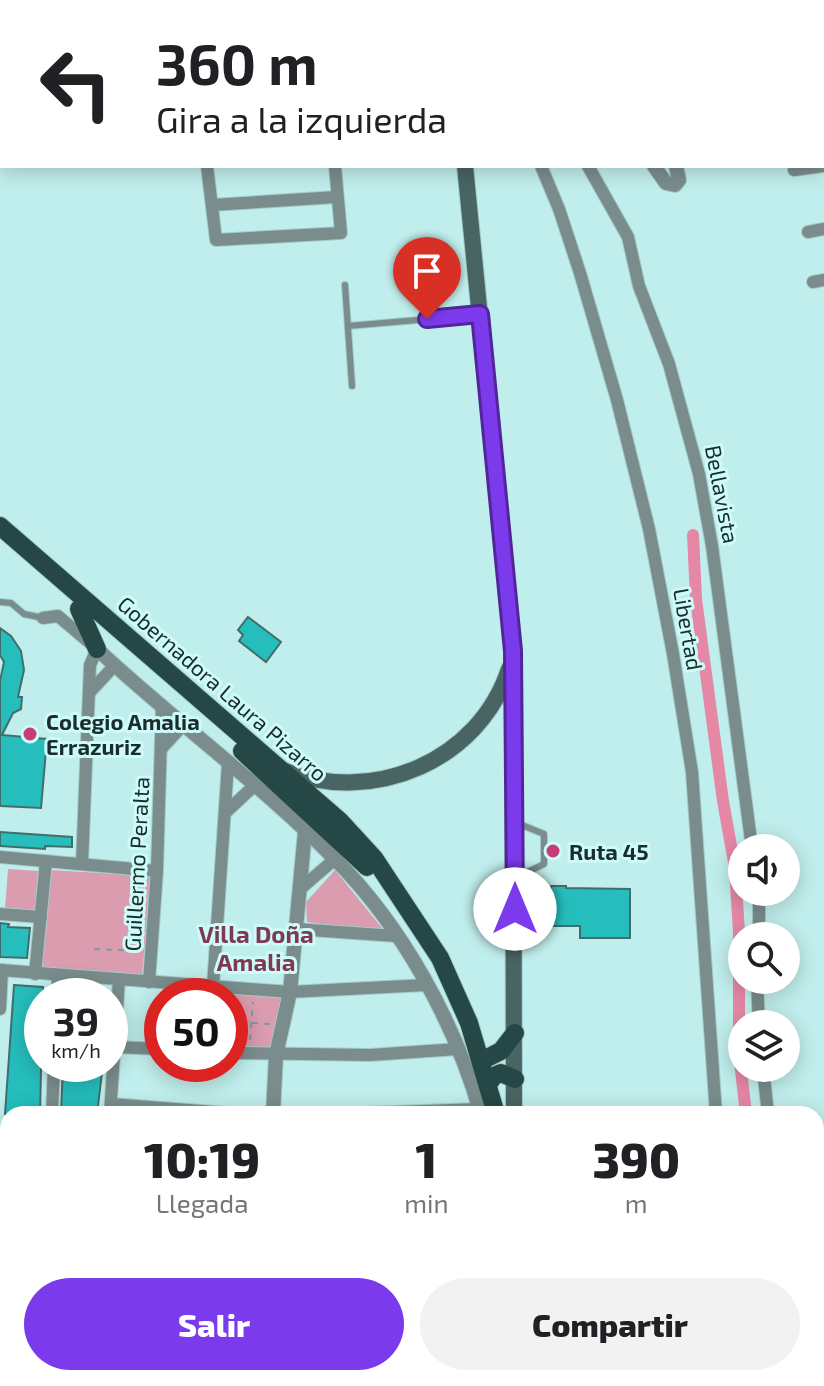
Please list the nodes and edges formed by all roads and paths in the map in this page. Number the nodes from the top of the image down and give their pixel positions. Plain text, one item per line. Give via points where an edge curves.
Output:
1 (207, 168) edge
2 (335, 168) edge
3 (465, 168) edge
4 (542, 168) edge
5 (589, 168) edge
6 (655, 168) edge
7 (676, 168) edge
8 (809, 168) edge
9 (794, 170) dead end
10 (337, 197) junction
11 (212, 205) junction
12 (824, 229) edge
13 (808, 232) dead end
14 (345, 285) dead end
15 (480, 314) junction
16 (348, 326) junction
17 (352, 386) dead end
18 (0, 526) edge
19 (0, 541) edge
20 (0, 602) edge
21 (79, 609) junction
22 (43, 618) joint
23 (97, 649) junction
24 (513, 651) junction
25 (115, 665) junction
26 (90, 692) junction
27 (162, 705) junction
28 (491, 708) junction
29 (514, 715) junction
30 (184, 724) junction
31 (227, 737) junction
32 (162, 748) junction
33 (228, 763) junction
34 (283, 770) junction
35 (254, 786) junction
36 (225, 813) junction
37 (515, 822) junction
38 (305, 831) junction
39 (750, 834) edge
40 (0, 857) edge
41 (335, 859) junction
42 (46, 861) junction
43 (82, 864) junction
44 (157, 871) junction
45 (515, 878) junction
46 (299, 890) junction
47 (400, 900) junction
48 (0, 914) edge
49 (41, 917) junction
50 (296, 929) junction
51 (396, 936) junction
52 (94, 949) dead end
53 (151, 952) junction
54 (1, 970) edge
55 (35, 974) junction
56 (58, 976) joint
57 (88, 978) edge
58 (149, 978) edge
59 (214, 978) edge
60 (426, 985) junction
61 (248, 989) edge
62 (253, 989) junction
63 (290, 992) junction
64 (0, 1009) edge
65 (251, 1022) junction
66 (283, 1025) junction
67 (515, 1033) junction
68 (249, 1049) dead end
69 (458, 1049) junction
70 (248, 1054) edge
71 (276, 1055) junction
72 (481, 1061) junction
73 (515, 1079) junction
74 (53, 1082) edge
75 (112, 1082) edge
76 (765, 1082) edge
77 (488, 1084) junction
78 (52, 1106) edge
79 (110, 1106) edge
80 (273, 1106) edge
81 (483, 1106) edge
82 (486, 1106) edge
83 (514, 1106) edge
84 (715, 1106) edge
85 (767, 1106) edge

1 - 11 street
2 - 10 street
3 - 15 main road
4 - 84 street, Libertad via 617,400 668,624 692,772
5 - 39 street, Bellavista via 628,237 699,474
6 - 7 street via 666,183 675,185
8 - 9 street
10 - 11 street
10 - 11 street via 341,233 216,240
12 - 13 street
14 - 16 lane
15 - 16 lane
15 - 24 main road
16 - 17 lane
18 - 34 main road, Gobernadora Laura Pizarro
19 - 21 main road, Gobernadora Laura Pizarro
20 - 22 lane
21 - 23 main road
21 - 31 main road, Gobernadora Laura Pizarro
22 - 23 street via 58,616
23 - 25 street
23 - 26 street via 90,665
24 - 28 main road
24 - 29 main road
25 - 26 street
25 - 27 street
26 - 43 street
27 - 30 street
27 - 32 street, Guillermo Peralta
28 - 29 main road
28 - 34 main road via 456,746 394,778 344,784
29 - 37 main road
30 - 32 street, Guillermo Peralta
30 - 33 street
31 - 34 main road
31 - 47 main road, Gobernadora Laura Pizarro
32 - 44 street, Guillermo Peralta
33 - 35 street
33 - 36 street
34 - 47 main road, Gobernadora Laura Pizarro via 374,858
35 - 36 street
35 - 38 street
36 - 59 street
37 - 45 main road
37 - 45 lane via 544,834 544,864
38 - 41 street
38 - 46 street
40 - 42 street
41 - 46 street
41 - 51 street
42 - 43 street
42 - 49 street
43 - 44 street
44 - 53 street, Guillermo Peralta
45 - 67 main road
46 - 50 street
47 - 72 main road, Gobernadora Laura Pizarro via 451,977
48 - 49 street
49 - 55 street
50 - 51 street
50 - 63 street
51 - 60 street
52 - 53 path
53 - 58 street, Guillermo Peralta
54 - 55 street
54 - 64 street
55 - 56 street
56 - 57 street
60 - 63 street
60 - 69 street
61 - 62 street
62 - 63 street
62 - 65 path
63 - 66 street
65 - 66 path
65 - 68 path
66 - 71 street
67 - 72 main road via 501,1051
67 - 73 main road
69 - 71 street
69 - 81 street
70 - 71 street
71 - 80 street
72 - 77 main road, Gobernadora Laura Pizarro
73 - 77 main road via 501,1073
73 - 83 main road
74 - 78 street
75 - 79 street
76 - 85 street
77 - 82 main road, Gobernadora Laura Pizarro

